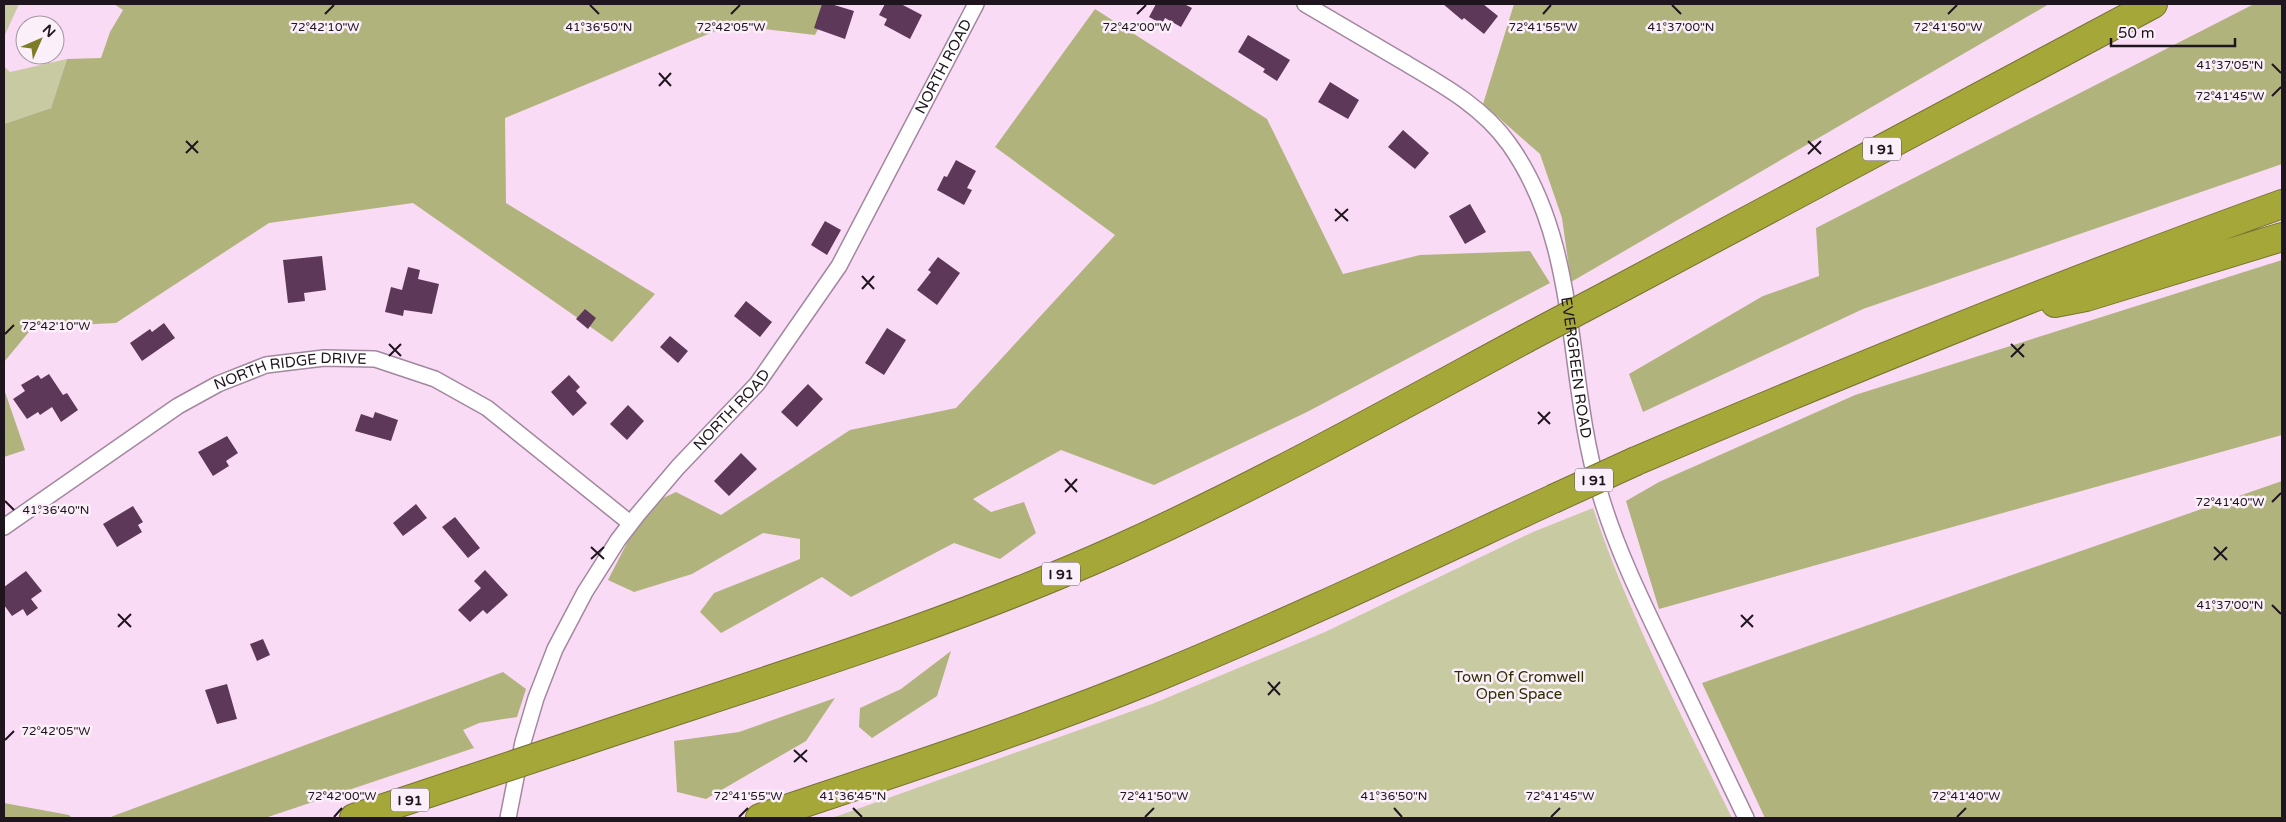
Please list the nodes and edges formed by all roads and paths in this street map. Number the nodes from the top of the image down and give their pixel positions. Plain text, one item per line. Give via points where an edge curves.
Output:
1 (976, 4) edge
2 (1305, 4) edge
3 (2153, 4) edge
4 (2282, 204) edge
5 (2282, 237) edge
6 (1994, 312) junction
7 (630, 524) junction
8 (4, 527) edge
9 (354, 818) edge
10 (508, 818) edge
11 (760, 818) edge
12 (1746, 818) edge

1 - 7 street, NORTH ROAD via 839,266 757,384 678,467
2 - 12 street, EVERGREEN ROAD via 1465,100 1499,131 1527,173 1543,210 1558,260 1569,313 1586,437 1604,506 1634,582
3 - 9 highway, I 91, bridge via 1245,488 1076,567 929,625
4 - 6 highway, I 91
5 - 6 highway via 2086,297
6 - 11 highway, I 91, bridge via 1636,461 1336,600 1149,680 1004,736
7 - 8 street, NORTH RIDGE DRIVE via 487,408 435,379 375,359 324,358 266,365 218,384 178,406
7 - 10 street, NORTH ROAD via 585,592 555,649 530,719

